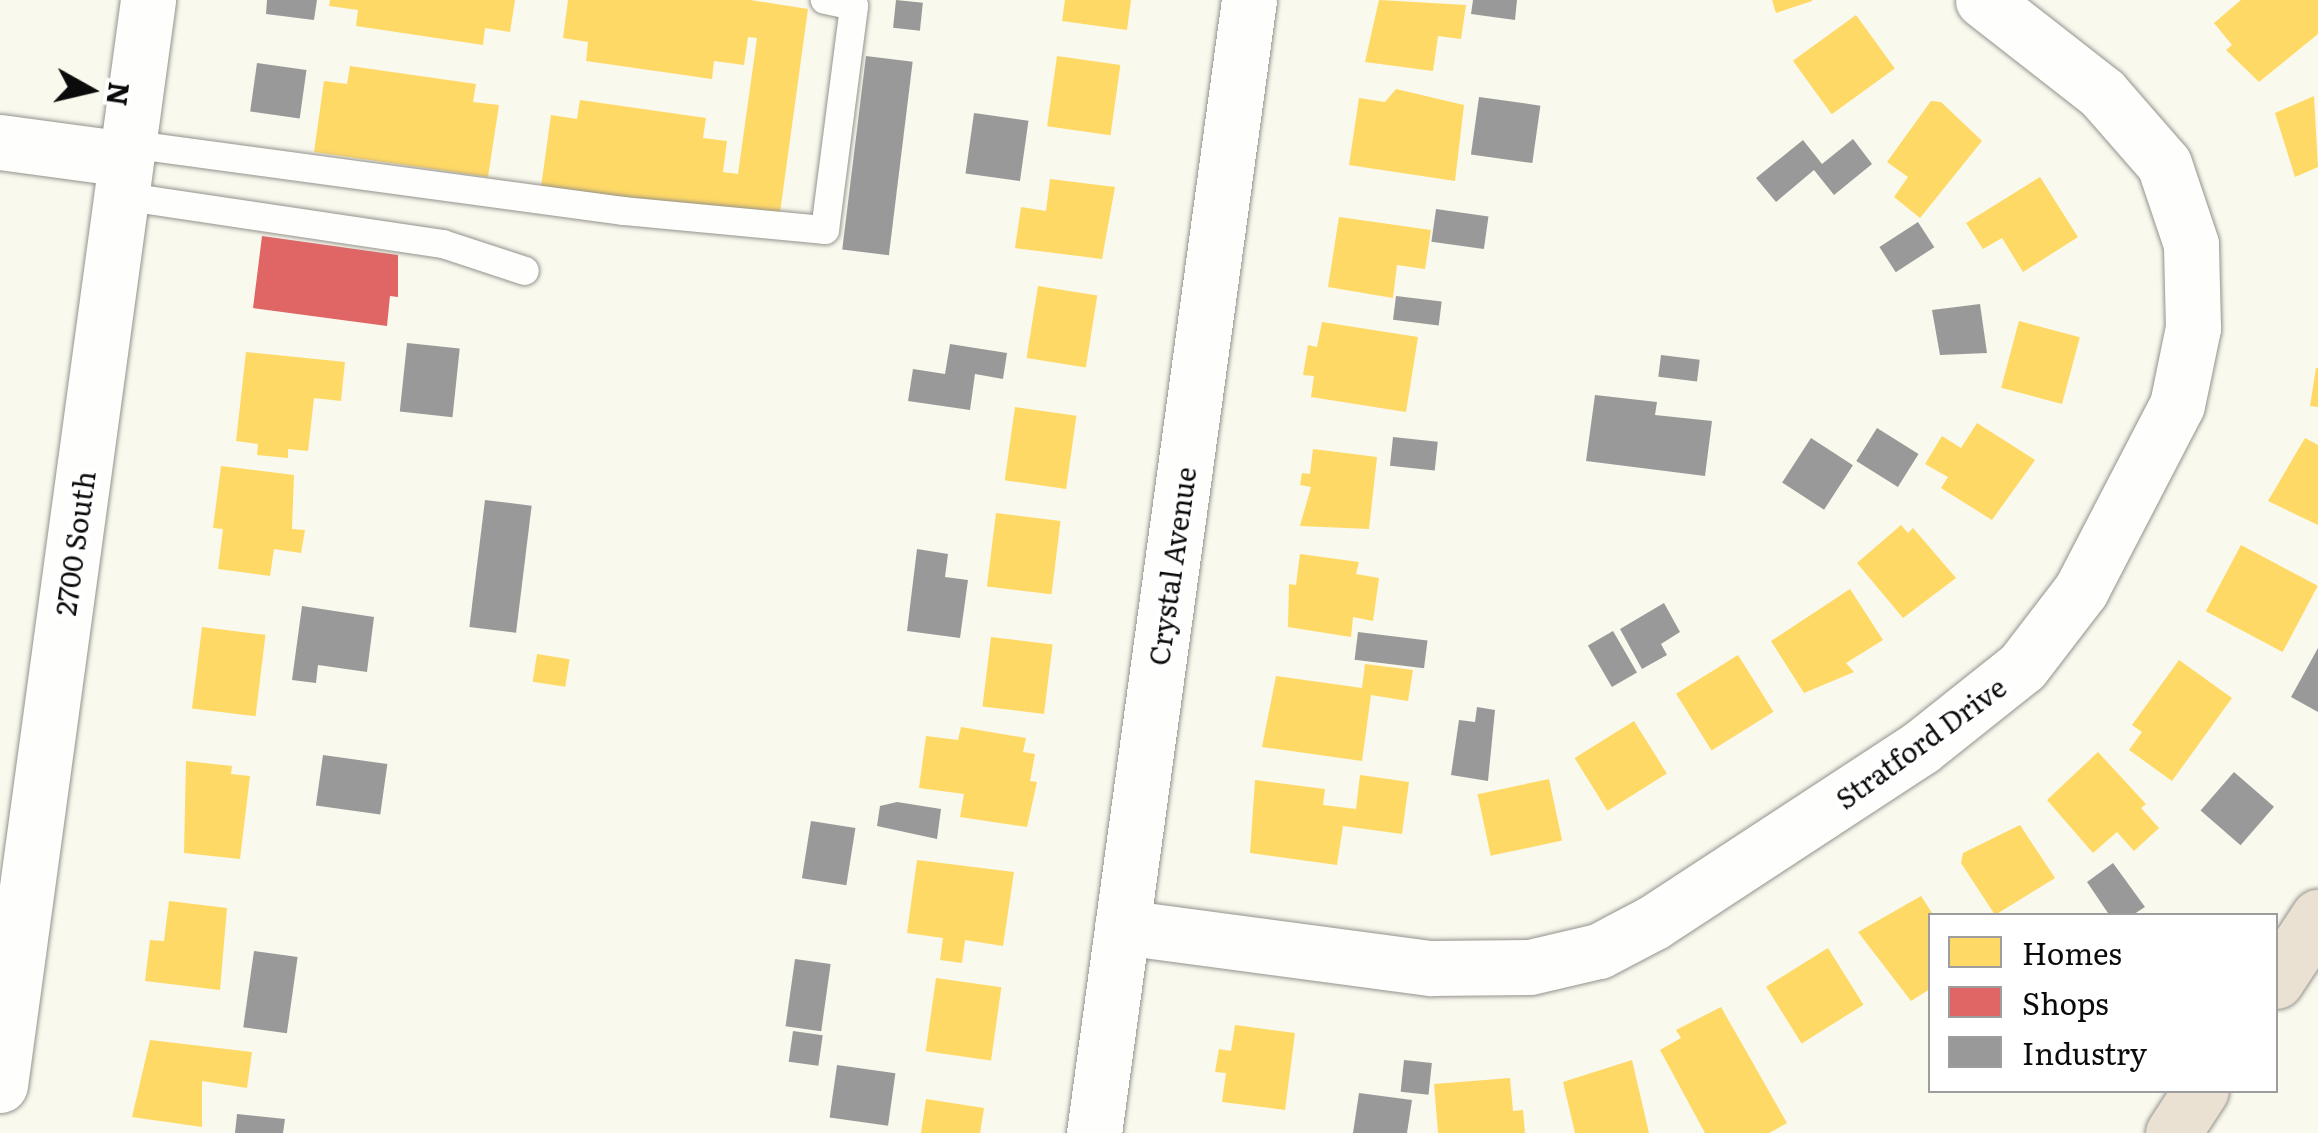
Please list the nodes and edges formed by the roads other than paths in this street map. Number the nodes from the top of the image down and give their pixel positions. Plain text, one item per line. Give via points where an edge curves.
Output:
1 (148, 0) edge
2 (825, 0) edge
3 (1248, 0) edge
4 (1983, 0) edge
5 (0, 142) edge
6 (125, 166) junction
7 (525, 271) dead end
8 (2318, 918) edge
9 (1122, 928) junction
10 (2278, 977) edge
11 (0, 1085) edge
12 (2200, 1093) edge
13 (1094, 1133) edge
14 (2173, 1133) edge

1 - 6 street, 2700 South
2 - 6 lane via 854,6 825,230
3 - 9 street, Crystal Avenue
4 - 9 street, Stratford Drive via 2102,93 2164,164 2191,244 2192,328 2177,405 2081,590 2022,667 1920,748 1654,922 1599,950 1530,968 1431,968
5 - 6 street
6 - 7 lane via 443,244
6 - 11 street, 2700 South
8 - 10 highway
9 - 13 street, Crystal Avenue
12 - 14 highway

